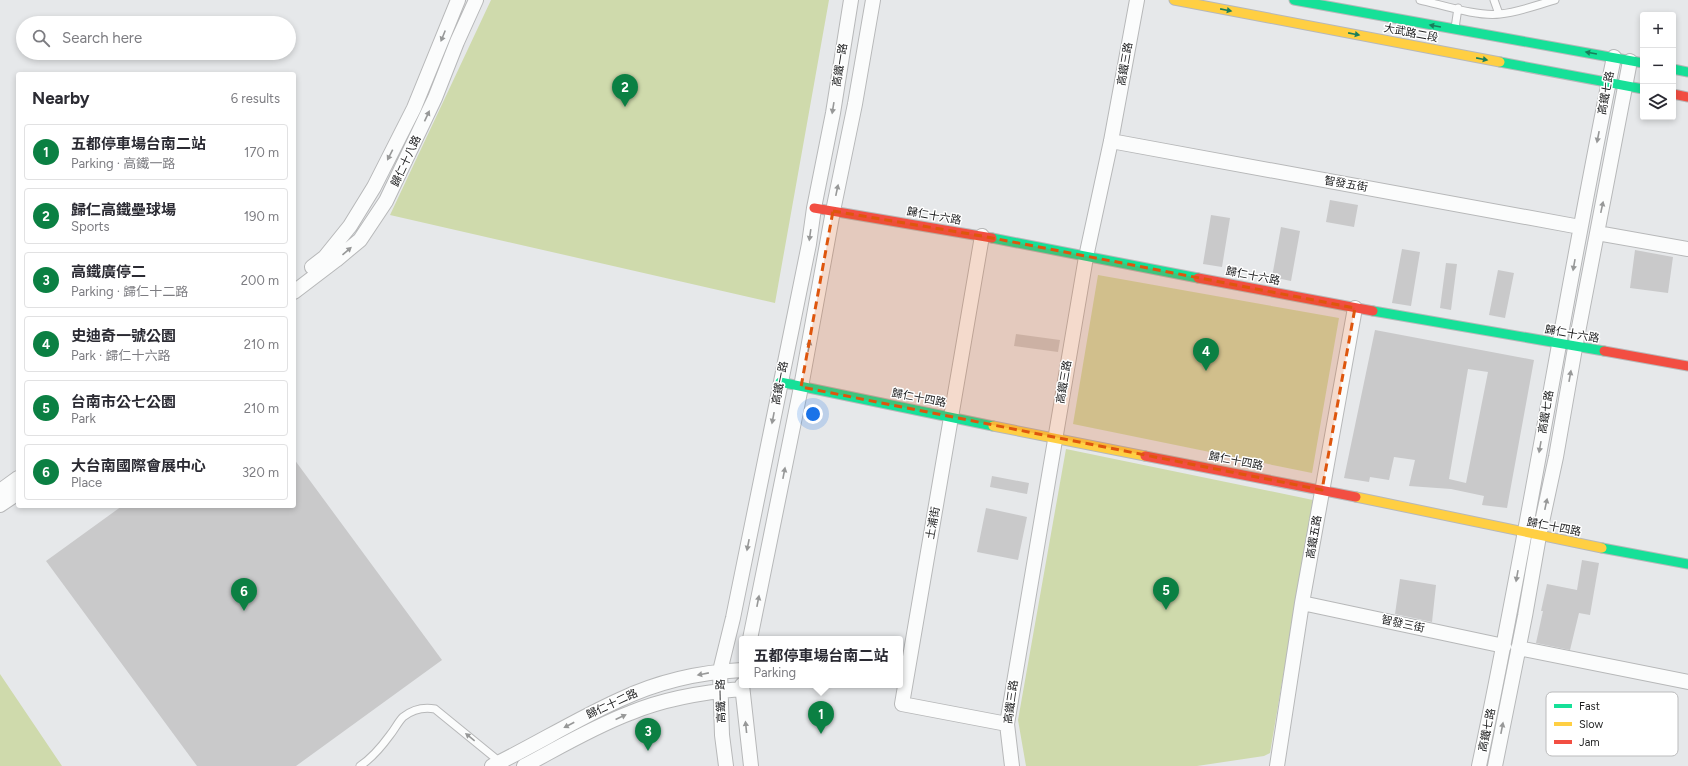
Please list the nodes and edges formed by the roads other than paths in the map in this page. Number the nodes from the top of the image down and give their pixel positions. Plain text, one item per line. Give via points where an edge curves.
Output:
1 (458, 0) edge
2 (476, 0) edge
3 (851, 0) edge
4 (873, 0) edge
5 (1137, 0) edge
6 (1174, 0) edge
7 (1294, 0) edge
8 (1420, 0) edge
9 (1494, 0) edge
10 (1554, 0) edge
11 (1458, 8) junction
12 (1499, 14) junction
13 (1455, 29) junction
14 (1614, 58) junction
15 (1637, 62) edge
16 (1676, 70) edge
17 (1688, 72) edge
18 (1608, 82) junction
19 (1625, 85) junction
20 (1640, 88) edge
21 (1676, 95) edge
22 (1688, 97) edge
23 (1111, 141) junction
24 (814, 208) junction
25 (833, 211) junction
26 (1580, 227) junction
27 (1597, 232) junction
28 (982, 236) junction
29 (1688, 249) edge
30 (1086, 257) junction
31 (296, 279) edge
32 (296, 290) edge
33 (1355, 308) junction
34 (1558, 344) junction
35 (1575, 348) junction
36 (1688, 366) edge
37 (780, 382) junction
38 (801, 387) junction
39 (951, 416) junction
40 (1055, 439) junction
41 (16, 479) edge
42 (1322, 490) junction
43 (0, 491) edge
44 (16, 494) edge
45 (0, 505) edge
46 (1524, 533) junction
47 (1539, 536) junction
48 (1688, 564) edge
49 (1302, 603) junction
50 (751, 636) edge
51 (1511, 647) junction
52 (739, 670) edge
53 (720, 671) junction
54 (1688, 682) edge
55 (739, 687) edge
56 (742, 688) edge
57 (721, 690) junction
58 (1007, 724) junction
59 (496, 764) edge
60 (360, 766) edge
61 (524, 766) edge
62 (726, 766) edge
63 (751, 766) edge
64 (1012, 766) edge
65 (1277, 766) edge
66 (1479, 766) edge
67 (1495, 766) edge

1 -> 31 street, 歸仁十八路 via 414,108 374,187 350,226 325,257
32 -> 2 street, 歸仁十八路 via 360,240 386,201 435,98
3 -> 24 street, 高鐵一路
25 -> 4 street, 高鐵一路
5 - 23 street, 高鐵三路
6 -> 18 street, 大武路二段
13 -> 7 street, 大武路二段
8 - 11 lane
9 - 12 lane
10 - 12 lane
11 - 12 lane
11 - 13 lane
14 -> 13 street, 大武路二段
14 - 15 street, 大武路二段
14 - 18 street, 高鐵七路
15 - 19 street, 高鐵七路
16 - 17 street
18 - 19 street, 大武路二段
18 -> 26 street, 高鐵七路
19 - 20 street, 大武路二段
27 -> 19 street, 高鐵七路
21 - 22 street
23 - 26 street, 智發五街
23 - 30 street, 高鐵三路
24 - 25 street, 歸仁十六路
24 -> 37 street, 高鐵一路
25 - 28 street, 歸仁十六路
38 -> 25 street, 高鐵一路
26 -> 34 street, 高鐵七路
27 - 29 street
27 - 35 street, 高鐵七路
28 - 30 street, 歸仁十六路
28 - 39 street, 土浦街
30 - 33 street, 歸仁十六路
30 - 40 street, 高鐵三路
33 - 34 street, 歸仁十六路
33 - 42 street, 高鐵五路
34 - 35 street, 歸仁十六路
34 -> 46 street, 高鐵七路
35 - 36 street, 歸仁十六路
47 -> 35 street, 高鐵七路
37 - 38 street, 歸仁十四路
37 -> 53 street, 高鐵一路
38 - 39 street, 歸仁十四路
50 -> 38 street, 高鐵一路
39 - 40 street, 歸仁十四路
39 - 58 street, 土浦街 via 902,704
40 - 42 street, 歸仁十四路
40 - 58 street, 高鐵三路
41 - 43 street
42 - 46 street, 歸仁十四路
42 - 49 street, 高鐵五路
44 - 45 street
46 - 47 street, 歸仁十四路
46 -> 51 street, 高鐵七路
47 - 48 street, 歸仁十四路
47 - 51 street, 高鐵七路 via 1525,616
49 - 51 street, 智發三街
49 - 65 street, 高鐵五路
51 - 54 street, 智發三街
51 - 66 street, 高鐵七路
67 -> 51 street, 高鐵七路
52 - 53 street, 歸仁十二路
53 - 57 street, 高鐵一路
53 -> 59 street, 歸仁十二路 via 680,679 620,699
55 - 57 street, 歸仁十二路
63 -> 56 street, 高鐵一路
61 -> 57 street, 歸仁十二路 via 629,713 686,696
57 - 62 street, 高鐵一路
58 - 64 street, 高鐵三路
59 -> 60 lane via 435,709 428,707 420,708 403,717 385,741

